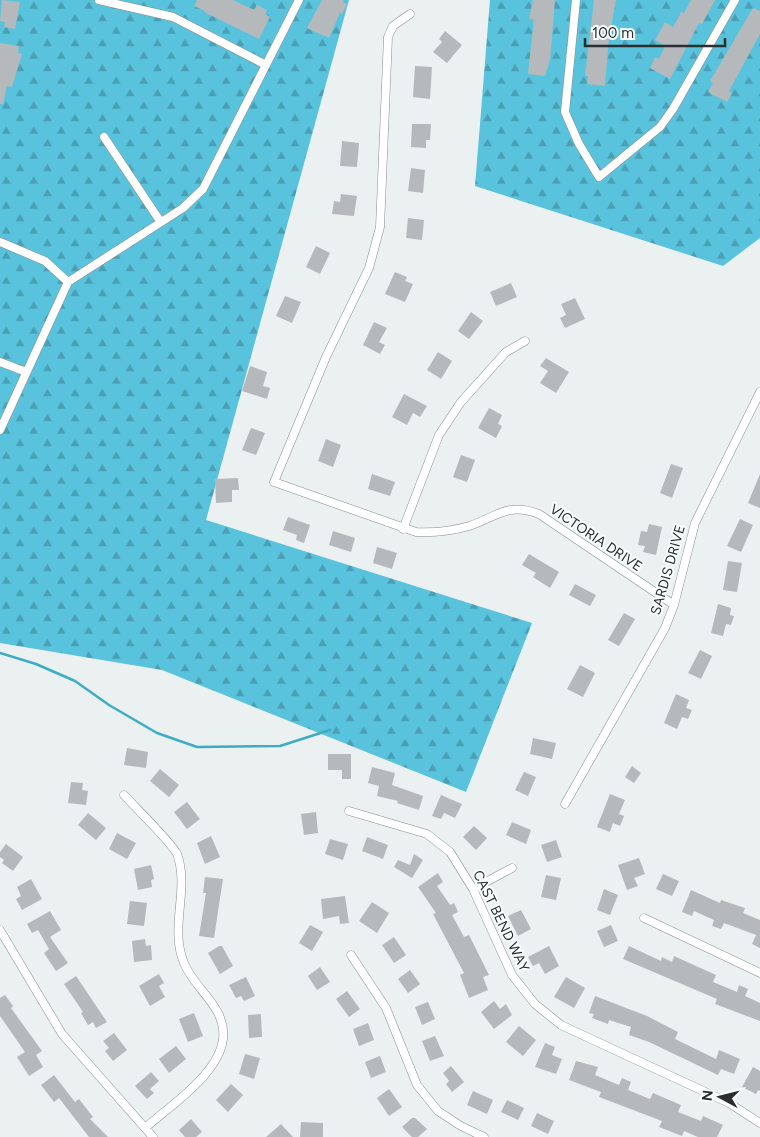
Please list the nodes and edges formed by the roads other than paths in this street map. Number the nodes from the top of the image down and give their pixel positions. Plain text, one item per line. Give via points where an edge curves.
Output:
1 (99, 0) edge
2 (299, 0) edge
3 (576, 0) edge
4 (735, 0) edge
5 (410, 14) dead end
6 (264, 64) junction
7 (104, 137) dead end
8 (160, 221) junction
9 (0, 242) edge
10 (68, 282) junction
11 (525, 341) dead end
12 (0, 362) edge
13 (26, 372) junction
14 (760, 392) edge
15 (0, 430) edge
16 (403, 529) junction
17 (674, 605) junction
18 (124, 795) dead end
19 (565, 804) dead end
20 (349, 811) dead end
21 (512, 868) dead end
22 (473, 889) junction
23 (644, 918) dead end
24 (0, 930) edge
25 (352, 955) dead end
26 (760, 973) edge
27 (760, 1122) edge
28 (145, 1128) junction
29 (153, 1137) edge
30 (484, 1137) edge

1 - 6 street via 173,17
2 - 6 street
3 - 4 street via 564,112 599,177 660,127
5 - 16 street, VICTORIA DRIVE via 393,26 388,37 380,227 369,268 326,357 274,482
6 - 8 street via 202,189 183,208
7 - 8 street
8 - 10 street
9 - 10 street via 45,261
10 - 13 street
11 - 16 street via 506,352 461,402 439,435
12 - 13 street
13 - 15 street
14 - 17 street, SARDIS DRIVE via 695,523
16 - 17 street, VICTORIA DRIVE via 434,533 471,525 510,510 526,509 539,514
17 - 19 street, SARDIS DRIVE
18 - 28 street via 177,853 183,886 178,918 184,963 214,1006 221,1021 223,1038 216,1062
20 - 22 street, CAST BEND WAY via 427,834 450,852
21 - 22 street
22 - 27 street, CAST BEND WAY via 512,976 535,1004 561,1025 729,1103
23 - 26 street
24 - 28 street via 62,1034
25 - 30 street via 386,1008 417,1085 438,1111
28 - 29 street

